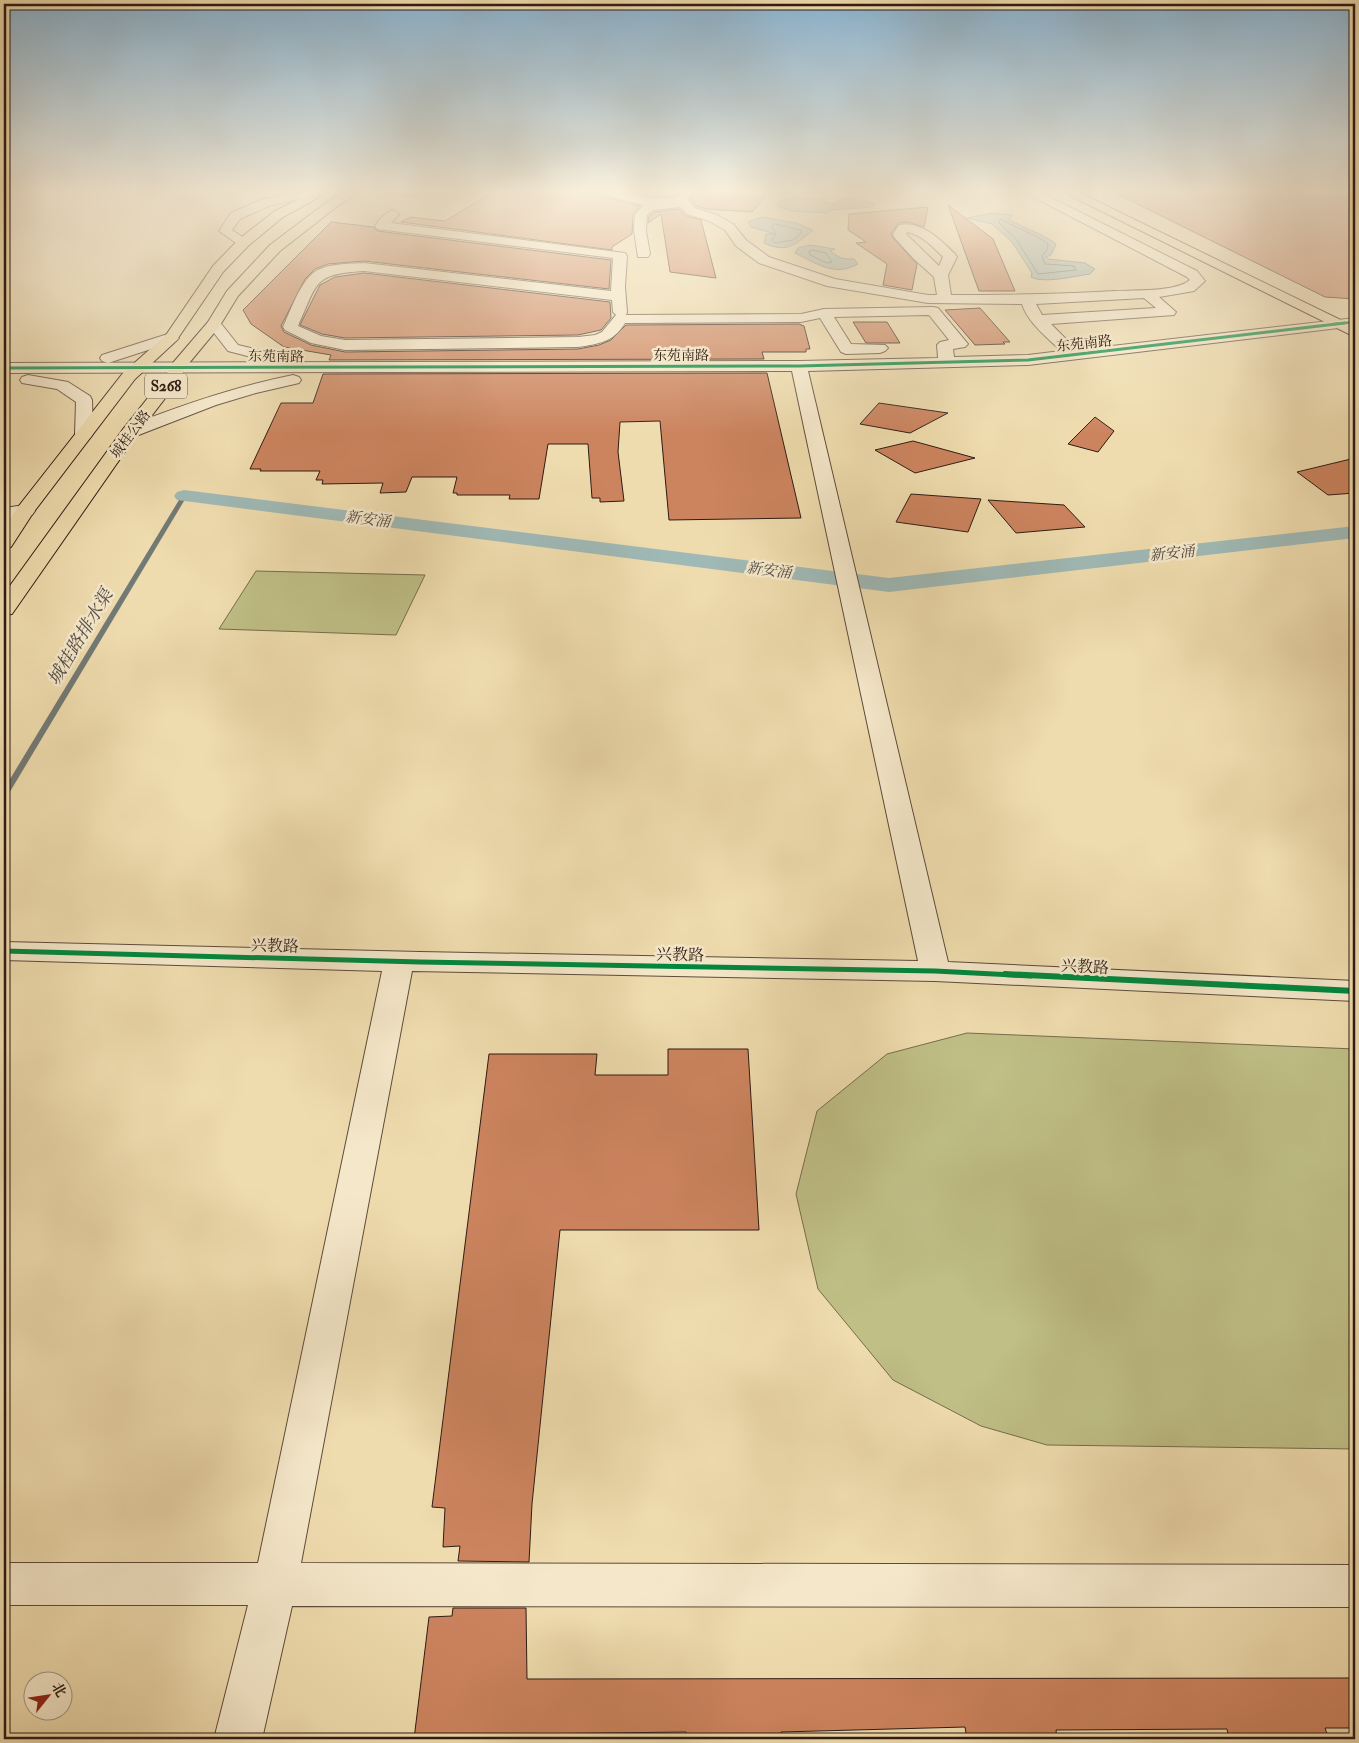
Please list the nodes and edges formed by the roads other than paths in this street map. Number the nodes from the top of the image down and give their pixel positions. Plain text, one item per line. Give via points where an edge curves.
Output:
1 (216, 271) edge
2 (253, 271) edge
3 (334, 271) edge
4 (399, 271) edge
5 (620, 271) edge
6 (795, 271) edge
7 (1187, 271) edge
8 (1235, 271) edge
9 (1243, 271) edge
10 (941, 275) dead end
11 (1147, 294) junction
12 (619, 296) junction
13 (945, 299) junction
14 (1028, 300) junction
15 (824, 313) junction
16 (620, 319) junction
17 (1037, 320) junction
18 (214, 324) junction
19 (1351, 327) edge
20 (171, 338) junction
21 (896, 347) dead end
22 (1074, 355) junction
23 (946, 362) junction
24 (142, 366) junction
25 (60, 368) junction
26 (800, 369) junction
27 (176, 371) junction
28 (330, 371) junction
29 (5, 374) edge
30 (129, 376) junction
31 (130, 432) junction
32 (84, 434) junction
33 (25, 511) junction
34 (4, 514) edge
35 (4, 542) edge
36 (4, 609) edge
37 (4, 951) edge
38 (399, 961) junction
39 (935, 972) junction
40 (1355, 991) edge
41 (4, 1584) edge
42 (275, 1585) junction
43 (1355, 1586) edge
44 (238, 1739) edge

1 - 20 main road, S268
2 - 18 main road, 城桂公路 / S268 via 232,294
3 - 16 street via 315,279 290,327 300,335 319,342 345,345 578,342 602,338 613,332
4 - 12 street
5 - 12 street
6 - 13 street via 832,283
7 - 11 street via 1198,281 1189,288
8 - 19 main road
9 - 19 main road
10 - 13 street
11 - 14 street
11 - 17 street via 1169,312
12 - 16 street
13 - 14 street
14 - 17 street
15 - 16 street via 801,318
15 - 21 street via 846,349
15 - 23 street via 932,311 960,344 940,346
17 - 22 street
18 - 27 main road, 城桂公路 / S268
18 - 28 street via 233,348
19 - 22 street, 东苑南路
19 - 26 street, 东苑南路 via 1035,365
20 - 24 main road, S268
20 - 25 street via 127,353
22 - 23 street, 东苑南路
23 - 26 street, 东苑南路
24 - 25 street, 东苑南路
24 - 27 street, 东苑南路
24 - 30 main road, S268
25 - 29 street, 东苑南路
26 - 28 street, 东苑南路
26 - 39 street
27 - 28 street, 东苑南路
27 - 30 street, 东苑南路
27 - 31 main road, 城桂公路 / S268
28 - 31 street via 259,386 201,404
29 - 30 street, 东苑南路
29 - 32 street via 62,385 84,400
30 - 32 main road, S268
31 - 36 main road, 城桂公路 / S268
32 - 33 main road, S268
33 - 34 street
33 - 35 main road, S268
37 - 38 street, 兴教路
38 - 39 street, 兴教路
38 - 42 street
39 - 40 street, 兴教路
41 - 42 street
42 - 43 street
42 - 44 street

